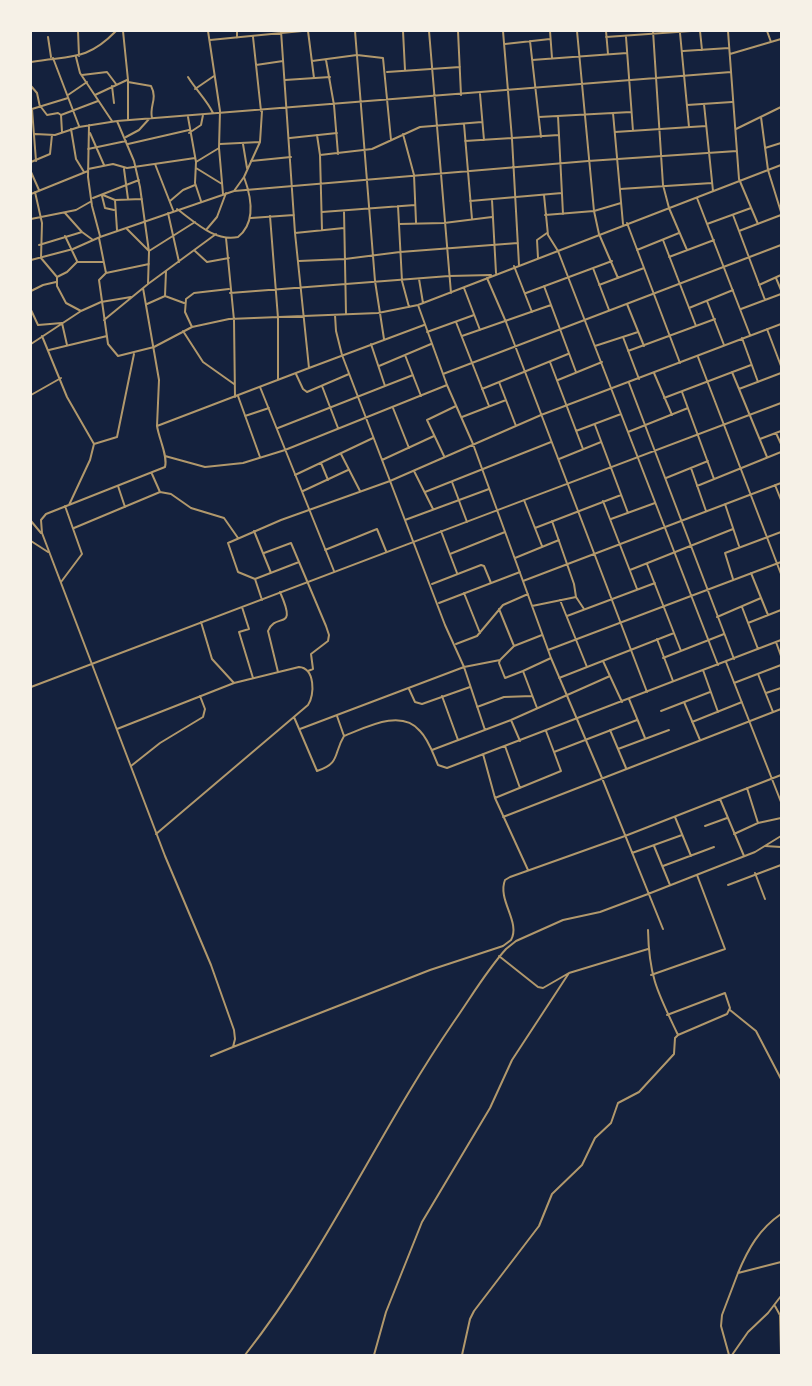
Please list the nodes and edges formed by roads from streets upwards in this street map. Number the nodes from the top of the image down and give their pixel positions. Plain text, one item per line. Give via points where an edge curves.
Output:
1 (78, 31) edge
2 (116, 31) edge
3 (123, 31) edge
4 (208, 31) edge
5 (237, 31) edge
6 (302, 31) edge
7 (308, 31) edge
8 (356, 31) edge
9 (403, 31) edge
10 (429, 31) edge
11 (458, 31) edge
12 (504, 31) edge
13 (550, 31) edge
14 (577, 31) edge
15 (606, 31) edge
16 (691, 31) edge
17 (700, 31) edge
18 (728, 31) edge
19 (767, 31) edge
20 (281, 32) edge
21 (654, 32) edge
22 (680, 33) junction
23 (48, 37) dead end
24 (253, 37) junction
25 (606, 37) junction
26 (626, 37) junction
27 (237, 38) junction
28 (550, 39) junction
29 (781, 39) edge
30 (209, 40) junction
31 (530, 41) junction
32 (771, 42) junction
33 (505, 44) junction
34 (729, 48) junction
35 (702, 50) junction
36 (683, 51) junction
37 (627, 53) junction
38 (608, 54) junction
39 (730, 54) junction
40 (357, 55) junction
41 (77, 56) junction
42 (579, 56) junction
43 (52, 58) junction
44 (552, 58) junction
45 (326, 60) junction
46 (532, 60) junction
47 (283, 61) junction
48 (312, 61) junction
49 (31, 62) edge
50 (256, 65) junction
51 (460, 67) junction
52 (432, 68) junction
53 (405, 70) junction
54 (386, 72) junction
55 (731, 72) junction
56 (82, 75) junction
57 (214, 76) junction
58 (188, 77) dead end
59 (330, 77) junction
60 (684, 77) junction
61 (314, 78) junction
62 (656, 78) junction
63 (285, 80) junction
64 (128, 81) junction
65 (628, 81) junction
66 (87, 82) junction
67 (114, 85) junction
68 (582, 85) junction
69 (31, 86) edge
70 (195, 89) junction
71 (536, 89) junction
72 (508, 91) junction
73 (480, 94) junction
74 (95, 95) junction
75 (461, 95) junction
76 (68, 97) junction
77 (434, 97) junction
78 (99, 100) junction
79 (388, 100) junction
80 (733, 102) junction
81 (114, 103) dead end
82 (361, 103) junction
83 (704, 104) junction
84 (334, 105) junction
85 (687, 106) junction
86 (41, 107) junction
87 (781, 107) edge
88 (32, 109) edge
89 (288, 109) junction
90 (74, 111) junction
91 (262, 111) junction
92 (631, 112) junction
93 (613, 113) junction
94 (213, 114) junction
95 (220, 114) junction
96 (584, 114) junction
97 (61, 115) junction
98 (203, 115) junction
99 (188, 116) junction
100 (558, 116) junction
101 (182, 117) junction
102 (761, 117) junction
103 (539, 118) junction
104 (150, 119) junction
105 (128, 120) junction
106 (112, 121) junction
107 (117, 121) junction
108 (187, 122) junction
109 (482, 122) junction
110 (464, 124) junction
111 (89, 125) junction
112 (438, 126) junction
113 (706, 126) junction
114 (33, 127) edge
115 (79, 127) junction
116 (689, 127) junction
117 (660, 129) junction
118 (735, 129) junction
119 (71, 130) junction
120 (633, 131) junction
121 (62, 132) junction
122 (90, 132) junction
123 (189, 132) junction
124 (615, 132) junction
125 (337, 133) junction
126 (403, 134) junction
127 (52, 135) junction
128 (317, 135) junction
129 (559, 135) junction
130 (34, 136) junction
131 (541, 136) junction
132 (290, 138) junction
133 (512, 138) junction
134 (391, 140) junction
135 (484, 140) junction
136 (127, 141) junction
137 (465, 141) junction
138 (260, 142) junction
139 (243, 143) junction
140 (781, 143) edge
141 (220, 144) junction
142 (98, 146) junction
143 (88, 148) junction
144 (219, 148) junction
145 (765, 148) junction
146 (364, 150) junction
147 (737, 151) junction
148 (709, 153) junction
149 (338, 154) junction
150 (320, 155) junction
151 (663, 156) junction
152 (291, 157) junction
153 (196, 158) junction
154 (617, 159) junction
155 (36, 161) junction
156 (251, 161) junction
157 (588, 161) junction
158 (31, 162) edge
159 (196, 162) junction
160 (155, 164) junction
161 (560, 164) junction
162 (104, 165) junction
163 (781, 165) edge
164 (136, 166) junction
165 (196, 168) junction
166 (246, 168) junction
167 (514, 168) junction
168 (124, 169) junction
169 (768, 170) junction
170 (87, 171) junction
171 (467, 171) junction
172 (440, 173) junction
173 (32, 174) edge
174 (414, 175) junction
175 (244, 177) junction
176 (366, 179) junction
177 (740, 179) junction
178 (139, 180) junction
179 (712, 182) junction
180 (126, 183) junction
181 (222, 184) junction
182 (321, 184) junction
183 (196, 185) junction
184 (663, 185) junction
185 (292, 186) junction
186 (249, 189) junction
187 (620, 189) junction
188 (39, 190) junction
189 (234, 191) junction
190 (713, 191) junction
191 (35, 192) junction
192 (562, 193) junction
193 (31, 194) edge
194 (225, 194) junction
195 (102, 195) junction
196 (544, 195) junction
197 (515, 197) junction
198 (697, 198) junction
199 (128, 199) junction
200 (142, 199) junction
201 (492, 199) junction
202 (91, 200) junction
203 (114, 200) junction
204 (201, 200) junction
205 (170, 201) junction
206 (470, 201) junction
207 (621, 203) junction
208 (416, 205) junction
209 (398, 206) junction
210 (369, 208) junction
211 (669, 208) junction
212 (751, 208) junction
213 (177, 209) junction
214 (114, 210) junction
215 (173, 211) junction
216 (344, 211) junction
217 (594, 211) junction
218 (64, 212) junction
219 (322, 212) junction
220 (168, 213) junction
221 (781, 213) edge
222 (563, 214) junction
223 (294, 215) junction
224 (545, 215) junction
225 (733, 215) junction
226 (41, 216) junction
227 (270, 216) junction
228 (492, 217) junction
229 (251, 218) junction
230 (472, 219) junction
231 (31, 220) edge
232 (144, 222) junction
233 (195, 222) junction
234 (444, 222) junction
235 (627, 223) junction
236 (399, 224) junction
237 (416, 224) junction
238 (623, 224) junction
239 (707, 224) junction
240 (758, 224) junction
241 (126, 228) junction
242 (344, 228) junction
243 (206, 230) junction
244 (322, 230) junction
245 (118, 231) junction
246 (739, 231) junction
247 (82, 232) junction
248 (295, 233) junction
249 (548, 233) junction
250 (679, 233) junction
251 (216, 234) junction
252 (599, 234) junction
253 (65, 236) junction
254 (173, 236) junction
255 (99, 237) junction
256 (226, 238) junction
257 (93, 240) junction
258 (662, 240) junction
259 (714, 240) junction
260 (518, 243) junction
261 (39, 245) junction
262 (493, 245) junction
263 (781, 245) edge
264 (73, 249) junction
265 (447, 249) junction
266 (195, 250) junction
267 (637, 250) junction
268 (687, 250) junction
269 (149, 251) junction
270 (558, 251) junction
271 (400, 252) junction
272 (373, 255) junction
273 (748, 257) junction
274 (41, 258) junction
275 (229, 258) junction
276 (538, 258) junction
277 (670, 258) junction
278 (345, 259) junction
279 (31, 260) edge
280 (298, 261) junction
281 (612, 261) junction
282 (77, 262) junction
283 (103, 262) junction
284 (179, 262) junction
285 (149, 264) junction
286 (519, 265) junction
287 (514, 266) junction
288 (724, 266) junction
289 (593, 268) junction
290 (644, 268) junction
291 (166, 271) junction
292 (106, 273) junction
293 (496, 273) junction
294 (493, 274) junction
295 (781, 275) edge
296 (449, 276) junction
297 (57, 277) junction
298 (568, 277) junction
299 (775, 277) junction
300 (487, 278) junction
301 (618, 278) junction
302 (419, 279) junction
303 (375, 281) junction
304 (402, 281) junction
305 (56, 282) junction
306 (148, 284) junction
307 (346, 284) junction
308 (679, 284) junction
309 (759, 284) junction
310 (544, 286) junction
311 (600, 286) junction
312 (143, 288) junction
313 (230, 288) junction
314 (301, 288) junction
315 (464, 288) junction
316 (275, 289) junction
317 (733, 290) junction
318 (781, 290) edge
319 (31, 291) edge
320 (451, 292) junction
321 (230, 293) junction
322 (526, 293) junction
323 (653, 293) junction
324 (781, 294) edge
325 (165, 296) junction
326 (132, 297) junction
327 (765, 300) junction
328 (706, 301) junction
329 (101, 302) junction
330 (184, 303) junction
331 (423, 303) junction
332 (627, 303) junction
333 (147, 304) junction
334 (418, 305) junction
335 (551, 306) junction
336 (409, 308) junction
337 (689, 308) junction
338 (31, 310) edge
339 (609, 310) junction
340 (740, 310) junction
341 (81, 311) junction
342 (532, 312) junction
343 (378, 313) junction
344 (346, 314) junction
345 (335, 315) junction
346 (474, 315) junction
347 (304, 317) junction
348 (278, 318) junction
349 (585, 319) junction
350 (714, 319) junction
351 (104, 320) junction
352 (234, 320) junction
353 (456, 322) junction
354 (506, 322) junction
355 (62, 323) junction
356 (781, 324) edge
357 (424, 325) junction
358 (696, 326) junction
359 (192, 327) junction
360 (767, 329) junction
361 (480, 330) junction
362 (560, 330) junction
363 (183, 331) junction
364 (426, 332) junction
365 (638, 332) junction
366 (750, 335) junction
367 (42, 336) junction
368 (107, 336) junction
369 (462, 336) junction
370 (670, 337) junction
371 (623, 338) junction
372 (742, 338) junction
373 (384, 339) junction
374 (31, 344) edge
375 (371, 344) junction
376 (431, 344) junction
377 (67, 345) junction
378 (595, 346) junction
379 (644, 346) junction
380 (725, 346) junction
381 (154, 347) junction
382 (516, 347) junction
383 (49, 350) junction
384 (628, 351) junction
385 (134, 354) junction
386 (568, 354) junction
387 (405, 355) junction
388 (342, 356) junction
389 (698, 357) junction
390 (550, 362) junction
391 (602, 362) junction
392 (680, 363) junction
393 (472, 364) junction
394 (751, 365) junction
395 (379, 366) junction
396 (781, 366) edge
397 (309, 368) junction
398 (576, 372) junction
399 (732, 372) junction
400 (296, 373) junction
401 (524, 373) junction
402 (654, 373) junction
403 (349, 374) junction
404 (443, 374) junction
405 (781, 374) edge
406 (413, 375) junction
407 (61, 378) junction
408 (639, 379) junction
409 (278, 380) junction
410 (558, 380) junction
411 (707, 381) junction
412 (499, 382) junction
413 (758, 382) junction
414 (630, 383) junction
415 (235, 384) junction
416 (447, 385) junction
417 (322, 386) junction
418 (385, 386) junction
419 (260, 387) junction
420 (482, 388) junction
421 (612, 390) junction
422 (739, 390) junction
423 (682, 392) junction
424 (31, 395) edge
425 (236, 396) junction
426 (358, 396) junction
427 (421, 396) junction
428 (664, 398) junction
429 (506, 400) junction
430 (781, 403) edge
431 (330, 406) junction
432 (456, 406) junction
433 (489, 406) junction
434 (567, 406) junction
435 (393, 407) junction
436 (269, 408) junction
437 (688, 408) junction
438 (621, 414) junction
439 (541, 415) junction
440 (672, 415) junction
441 (750, 415) junction
442 (245, 416) junction
443 (461, 417) junction
444 (366, 418) junction
445 (595, 425) junction
446 (644, 425) junction
447 (157, 426) junction
448 (516, 426) junction
449 (724, 426) junction
450 (277, 428) junction
451 (338, 429) junction
452 (576, 431) junction
453 (628, 432) junction
454 (781, 432) edge
455 (776, 433) junction
456 (698, 435) junction
457 (434, 436) junction
458 (373, 438) junction
459 (760, 440) junction
460 (551, 442) junction
461 (601, 442) junction
462 (94, 444) junction
463 (473, 444) junction
464 (781, 444) edge
465 (409, 448) junction
466 (584, 449) junction
467 (285, 450) junction
468 (654, 452) junction
469 (781, 452) edge
470 (341, 454) junction
471 (165, 456) junction
472 (444, 456) junction
473 (767, 457) junction
474 (260, 458) junction
475 (638, 458) junction
476 (558, 459) junction
477 (382, 460) junction
478 (708, 461) junction
479 (321, 464) junction
480 (611, 468) junction
481 (691, 468) junction
482 (741, 468) junction
483 (482, 469) junction
484 (348, 470) junction
485 (414, 470) junction
486 (152, 473) junction
487 (295, 475) junction
488 (664, 478) junction
489 (714, 478) junction
490 (328, 480) junction
491 (390, 481) junction
492 (452, 482) junction
493 (781, 483) edge
494 (568, 485) junction
495 (775, 485) junction
496 (118, 486) junction
497 (697, 486) junction
498 (489, 489) junction
499 (360, 491) junction
500 (160, 492) junction
501 (302, 492) junction
502 (425, 492) junction
503 (750, 494) junction
504 (621, 495) junction
505 (459, 500) junction
506 (524, 500) junction
507 (781, 500) edge
508 (603, 501) junction
509 (655, 503) junction
510 (725, 504) junction
511 (69, 505) junction
512 (65, 506) junction
513 (125, 507) junction
514 (309, 509) junction
515 (432, 509) junction
516 (496, 510) junction
517 (578, 510) junction
518 (706, 511) junction
519 (628, 513) junction
520 (611, 519) junction
521 (405, 520) junction
522 (681, 520) junction
523 (31, 521) edge
524 (552, 521) junction
525 (467, 522) junction
526 (664, 526) junction
527 (74, 528) junction
528 (535, 528) junction
529 (733, 529) junction
530 (254, 531) junction
531 (441, 531) junction
532 (505, 532) junction
533 (781, 532) edge
534 (42, 534) junction
535 (767, 537) junction
536 (238, 538) junction
537 (413, 540) junction
538 (559, 540) junction
539 (31, 541) edge
540 (620, 544) junction
541 (542, 546) junction
542 (690, 546) junction
543 (739, 548) junction
544 (325, 550) junction
545 (386, 552) junction
546 (595, 552) junction
547 (50, 553) junction
548 (264, 553) junction
549 (675, 553) junction
550 (450, 554) junction
551 (515, 558) junction
552 (299, 562) junction
553 (781, 562) edge
554 (567, 563) junction
555 (777, 563) junction
556 (647, 564) junction
557 (630, 570) junction
558 (334, 572) junction
559 (520, 572) junction
560 (751, 572) junction
561 (271, 573) junction
562 (457, 574) junction
563 (781, 574) edge
564 (255, 579) junction
565 (733, 579) junction
566 (523, 581) junction
567 (61, 582) junction
568 (308, 582) junction
569 (491, 583) junction
570 (655, 583) junction
571 (432, 584) junction
572 (637, 589) junction
573 (707, 589) junction
574 (280, 592) junction
575 (464, 593) junction
576 (528, 594) junction
577 (691, 596) junction
578 (576, 597) junction
579 (611, 598) junction
580 (761, 598) junction
581 (262, 600) junction
582 (560, 600) junction
583 (439, 603) junction
584 (532, 606) junction
585 (664, 606) junction
586 (742, 606) junction
587 (242, 607) junction
588 (499, 609) junction
589 (584, 609) junction
590 (781, 610) edge
591 (768, 615) junction
592 (567, 616) junction
593 (718, 616) junction
594 (201, 622) junction
595 (620, 623) junction
596 (748, 623) junction
597 (480, 633) junction
598 (674, 633) junction
599 (724, 634) junction
600 (542, 635) junction
601 (656, 639) junction
602 (577, 640) junction
603 (709, 640) junction
604 (781, 640) edge
605 (776, 642) junction
606 (455, 644) junction
607 (514, 646) junction
608 (631, 649) junction
609 (758, 649) junction
610 (548, 650) junction
611 (682, 651) junction
612 (781, 656) edge
613 (551, 658) junction
614 (663, 658) junction
615 (734, 659) junction
616 (500, 660) junction
617 (603, 660) junction
618 (726, 662) junction
619 (92, 664) junction
620 (718, 665) junction
621 (781, 665) edge
622 (464, 667) junction
623 (587, 667) junction
624 (702, 670) junction
625 (308, 671) junction
626 (523, 671) junction
627 (278, 672) junction
628 (758, 674) junction
629 (610, 676) junction
630 (253, 678) junction
631 (559, 678) junction
632 (673, 681) junction
633 (734, 682) junction
634 (234, 683) junction
635 (31, 687) edge
636 (470, 687) junction
637 (781, 688) edge
638 (409, 689) junction
639 (647, 692) junction
640 (710, 692) junction
641 (766, 693) junction
642 (567, 695) junction
643 (200, 696) junction
644 (442, 696) junction
645 (532, 696) junction
646 (629, 699) junction
647 (622, 702) junction
648 (684, 702) junction
649 (742, 702) junction
650 (477, 707) junction
651 (537, 708) junction
652 (781, 709) edge
653 (661, 711) dead end
654 (718, 712) junction
655 (773, 712) junction
656 (294, 716) junction
657 (337, 716) junction
658 (578, 719) junction
659 (510, 720) junction
660 (637, 720) junction
661 (750, 721) junction
662 (692, 722) junction
663 (117, 729) junction
664 (300, 729) junction
665 (485, 730) junction
666 (610, 730) junction
667 (669, 730) dead end
668 (546, 731) junction
669 (344, 736) junction
670 (645, 738) junction
671 (586, 739) junction
672 (458, 740) junction
673 (700, 740) junction
674 (520, 741) junction
675 (505, 746) junction
676 (618, 749) junction
677 (432, 750) junction
678 (483, 754) junction
679 (131, 766) junction
680 (626, 768) junction
681 (561, 771) junction
682 (781, 775) edge
683 (602, 778) junction
684 (772, 778) junction
685 (520, 788) junction
686 (746, 788) junction
687 (495, 798) junction
688 (720, 799) junction
689 (781, 802) edge
690 (675, 816) junction
691 (503, 817) junction
692 (727, 818) junction
693 (781, 818) edge
694 (758, 823) junction
695 (705, 826) dead end
696 (156, 834) junction
697 (734, 834) junction
698 (682, 835) junction
699 (625, 836) junction
700 (781, 836) edge
701 (654, 846) junction
702 (765, 846) junction
703 (714, 847) dead end
704 (781, 847) edge
705 (632, 853) junction
706 (690, 856) junction
707 (744, 856) junction
708 (781, 864) edge
709 (663, 866) junction
710 (528, 871) junction
711 (755, 874) junction
712 (697, 875) junction
713 (670, 885) junction
714 (728, 885) dead end
715 (648, 894) junction
716 (765, 899) dead end
717 (648, 930) dead end
718 (663, 930) dead end
719 (648, 948) junction
720 (499, 956) junction
721 (569, 973) junction
722 (651, 975) junction
723 (730, 1010) junction
724 (667, 1014) junction
725 (678, 1035) junction
726 (233, 1047) junction
727 (211, 1056) dead end
728 (781, 1080) edge
729 (781, 1214) edge
730 (781, 1262) edge
731 (738, 1273) junction
732 (781, 1296) edge
733 (775, 1305) junction
734 (781, 1316) edge
735 (781, 1354) edge
736 (245, 1355) edge
737 (374, 1355) edge
738 (462, 1355) edge
739 (730, 1355) edge

1 - 41 street
2 - 41 street via 98,48
3 - 64 street
4 - 30 street
5 - 27 street
6 - 20 street
7 - 48 street
8 - 40 street
9 - 53 street
10 - 52 street
11 - 51 street
12 - 33 street
13 - 28 street
14 - 42 street
15 - 25 street
16 - 22 street
17 - 35 street
18 - 34 street
19 - 32 street
20 - 24 street
20 - 47 street
21 - 22 street
21 - 26 street
21 - 62 street
22 - 36 street
23 - 43 street
24 - 27 street
24 - 50 street
25 - 26 street
25 - 38 street
26 - 37 street
27 - 30 street
28 - 31 street
28 - 44 street
29 - 32 street
30 - 57 street
31 - 33 street
31 - 46 street
32 - 39 street
33 - 72 street
34 - 35 street
34 - 39 street
35 - 36 street
36 - 60 street
37 - 38 street
37 - 65 street
38 - 42 street
39 - 55 street
40 - 45 street
40 - 54 street via 383,58
40 - 82 street
41 - 43 street
41 - 56 street
42 - 44 street
42 - 68 street
43 - 49 street
43 - 76 street
44 - 46 street
45 - 48 street
45 - 59 street
46 - 71 street
47 - 50 street
47 - 63 street
48 - 61 street
50 - 91 street
51 - 52 street
51 - 75 street
52 - 53 street
52 - 77 street
53 - 54 street
54 - 79 street
55 - 60 street
55 - 80 street
56 - 66 street
56 - 67 street via 107,72
57 - 70 street
57 - 95 street
58 - 70 street
59 - 61 street
59 - 84 street
60 - 62 street
60 - 85 street
61 - 63 street
62 - 65 street
62 - 117 street
63 - 89 street
64 - 67 street
64 - 104 street via 151,86 155,100
64 - 105 street
65 - 68 street
65 - 92 street
66 - 74 street
66 - 76 street
67 - 74 street
67 - 81 street
68 - 71 street
68 - 96 street
69 - 86 street
70 - 94 street
71 - 72 street
71 - 103 street
72 - 73 street
72 - 133 street
73 - 75 street
73 - 109 street
74 - 78 street
75 - 77 street
76 - 86 street
76 - 90 street
77 - 79 street
77 - 112 street
78 - 90 street
78 - 106 street
79 - 82 street
79 - 134 street
80 - 83 street
80 - 118 street
82 - 84 street
82 - 146 street
83 - 85 street
83 - 113 street
84 - 89 street
84 - 125 street
85 - 116 street
86 - 88 street
86 - 97 street via 47,115
87 - 102 street
88 - 114 street
89 - 91 street
89 - 132 street
90 - 97 street
90 - 115 street
91 - 95 street
91 - 138 street
92 - 93 street
92 - 120 street
93 - 96 street
93 - 124 street
94 - 95 street
94 - 98 street
95 - 141 street
96 - 100 street
96 - 157 street
97 - 121 street
98 - 99 street
98 - 123 street via 201,125
99 - 101 street
99 - 108 street
100 - 103 street
100 - 129 street
101 - 104 street
101 - 108 street
102 - 118 street
102 - 145 street
103 - 131 street
104 - 105 street
104 - 136 street
105 - 107 street
106 - 107 street
106 - 111 street
107 - 136 street
108 - 123 street
109 - 110 street
109 - 135 street
110 - 112 street
110 - 137 street
111 - 115 street
111 - 122 street
112 - 126 street via 420,127
112 - 172 street
113 - 116 street
113 - 148 street
114 - 130 street
115 - 119 street
116 - 117 street
117 - 120 street
117 - 151 street
118 - 147 street
119 - 121 street
119 - 170 street via 76,159
120 - 124 street
121 - 127 street
122 - 142 street
122 - 143 street
123 - 136 street
123 - 153 street
124 - 154 street
125 - 128 street
125 - 149 street
126 - 134 street
126 - 174 street
127 - 130 street
127 - 155 street via 52,152
128 - 132 street
128 - 150 street
129 - 131 street
129 - 161 street
130 - 155 street
131 - 133 street
132 - 152 street
133 - 135 street
133 - 167 street
134 - 146 street
135 - 137 street
136 - 142 street
136 - 164 street
137 - 171 street
138 - 139 street
138 - 156 street
139 - 141 street
139 - 166 street
140 - 145 street
141 - 144 street
142 - 143 street
142 - 162 street
143 - 170 street
144 - 159 street
144 - 181 street
145 - 169 street
146 - 149 street
146 - 176 street
147 - 148 street
147 - 177 street
148 - 151 street
148 - 179 street
149 - 150 street
150 - 182 street
151 - 154 street
151 - 184 street
152 - 156 street
152 - 185 street
153 - 159 street
153 - 160 street
154 - 157 street
154 - 187 street
155 - 158 street
156 - 166 street
157 - 161 street
157 - 217 street
159 - 165 street
160 - 164 street
160 - 205 street
161 - 167 street
161 - 192 street
162 - 168 street via 113,164
162 - 170 street
163 - 169 street
164 - 168 street
164 - 178 street
165 - 181 street
165 - 183 street
166 - 175 street
167 - 171 street
167 - 197 street
168 - 180 street
169 - 177 street
169 - 221 street
170 - 188 street
170 - 202 street
171 - 172 street
171 - 206 street
172 - 174 street
172 - 234 street
173 - 188 street
174 - 176 street
174 - 208 street
175 - 186 street
175 - 189 street
176 - 182 street
176 - 210 street
177 - 190 street
177 - 212 street
178 - 180 street
178 - 200 street
179 - 184 street
179 - 190 street
180 - 195 street
180 - 199 street
181 - 194 street
182 - 185 street
182 - 219 street
183 - 204 street
183 - 205 street via 183,190
184 - 187 street
184 - 211 street
185 - 186 street
185 - 223 street
186 - 189 street
186 - 229 street
187 - 207 street
188 - 191 street
189 - 194 street
190 - 198 street
191 - 193 street
191 - 226 street
192 - 196 street
192 - 222 street
194 - 204 street
194 - 243 street via 217,217
195 - 202 street
195 - 203 street
195 - 214 street via 105,208
196 - 197 street
196 - 224 street
197 - 201 street
197 - 260 street
198 - 211 street
198 - 239 street
199 - 200 street
199 - 203 street
200 - 232 street
201 - 206 street
201 - 228 street
202 - 218 street via 76,210
202 - 255 street
203 - 214 street
204 - 213 street
205 - 215 street
206 - 230 street
207 - 217 street
207 - 238 street
208 - 209 street
208 - 237 street
209 - 210 street
209 - 236 street
210 - 216 street
210 - 272 street
211 - 235 street
211 - 250 street
212 - 225 street
212 - 240 street
213 - 215 street
213 - 233 street
214 - 245 street
215 - 220 street
216 - 219 street
216 - 242 street
217 - 222 street
217 - 252 street
218 - 226 street
218 - 247 street
219 - 244 street
220 - 232 street
220 - 254 street
221 - 240 street
222 - 224 street
223 - 227 street
223 - 248 street
224 - 249 street
225 - 239 street
225 - 246 street
226 - 231 street
226 - 261 street
227 - 229 street
227 - 316 street
228 - 230 street
228 - 262 street
229 - 256 street via 238,237
230 - 234 street
232 - 241 street
232 - 269 street
233 - 243 street
233 - 254 street
234 - 237 street
234 - 265 street
235 - 238 street
235 - 267 street
236 - 237 street
236 - 271 street
238 - 252 street
239 - 259 street
240 - 246 street
241 - 245 street
241 - 269 street
242 - 244 street
242 - 278 street
243 - 251 street
244 - 248 street
245 - 255 street
246 - 273 street
247 - 253 street
247 - 257 street
248 - 280 street
249 - 270 street
249 - 276 street via 537,240
250 - 258 street
250 - 268 street
251 - 256 street
251 - 266 street
252 - 270 street
252 - 281 street
253 - 261 street
253 - 264 street
254 - 269 street
254 - 284 street
255 - 257 street
255 - 283 street
256 - 275 street
257 - 264 street
258 - 267 street
258 - 277 street
259 - 268 street
259 - 288 street
260 - 262 street
260 - 286 street
261 - 274 street
262 - 265 street
262 - 293 street
263 - 273 street
264 - 274 street
264 - 282 street
265 - 271 street
265 - 296 street
266 - 275 street via 208,262
266 - 284 street
267 - 290 street
268 - 277 street
269 - 285 street
270 - 276 street
270 - 298 street
271 - 272 street
271 - 304 street
272 - 278 street
272 - 303 street
273 - 288 street
273 - 309 street
274 - 279 street
274 - 297 street
275 - 313 street
276 - 286 street
277 - 308 street
278 - 280 street
278 - 307 street
280 - 314 street
281 - 289 street
281 - 301 street
282 - 283 street
282 - 297 street
283 - 292 street
284 - 291 street
285 - 292 street
285 - 306 street
286 - 287 street
287 - 293 street
287 - 322 street
288 - 308 street
288 - 317 street
289 - 298 street
289 - 311 street
290 - 301 street
290 - 323 street
291 - 306 street
291 - 325 street
292 - 329 street via 98,280
293 - 294 street
294 - 296 street
294 - 300 street
295 - 299 street
296 - 302 street
296 - 320 street
297 - 305 street
298 - 310 street
298 - 349 street
299 - 309 street
299 - 318 street
300 - 315 street
300 - 354 street
301 - 311 street
302 - 304 street
302 - 331 street
303 - 304 street
303 - 307 street
303 - 343 street
304 - 336 street
305 - 319 street
305 - 341 street via 66,303
306 - 312 street
307 - 314 street
307 - 344 street
308 - 323 street
308 - 337 street
309 - 327 street
310 - 322 street
310 - 335 street
311 - 339 street
312 - 326 street
312 - 333 street
313 - 321 street
313 - 330 street via 194,293
314 - 316 street
314 - 347 street
315 - 320 street
315 - 346 street
316 - 321 street
316 - 348 street
317 - 328 street
317 - 340 street
320 - 331 street
321 - 352 street
322 - 342 street
323 - 332 street
323 - 370 street
324 - 327 street
325 - 330 street
325 - 333 street
326 - 329 street
326 - 351 street
327 - 340 street
328 - 337 street
328 - 350 street
329 - 341 street
329 - 351 street
330 - 359 street
331 - 334 street
332 - 339 street
332 - 365 street
333 - 381 street
334 - 336 street
334 - 357 street
335 - 342 street
335 - 362 street
336 - 343 street
337 - 358 street
338 - 355 street via 38,325
339 - 349 street
340 - 366 street
341 - 355 street
342 - 354 street
343 - 344 street
343 - 373 street
344 - 345 street
345 - 347 street
345 - 388 street
346 - 353 street
346 - 361 street
347 - 348 street
347 - 397 street
348 - 352 street
348 - 409 street
349 - 362 street
349 - 378 street
350 - 358 street
350 - 380 street
351 - 368 street
352 - 359 street
352 - 415 street
353 - 364 street
353 - 369 street
354 - 361 street
354 - 382 street
355 - 367 street
355 - 377 street
356 - 360 street
357 - 364 street
357 - 373 street
358 - 370 street
359 - 363 street
360 - 366 street
360 - 396 street
361 - 369 street
362 - 382 street
362 - 386 street
363 - 381 street
363 - 415 street via 203,362
364 - 376 street
365 - 371 street
365 - 379 street
366 - 372 street
367 - 374 street
367 - 383 street
368 - 377 street
368 - 385 street via 114,354 124,357
369 - 393 street
370 - 379 street
370 - 392 street
371 - 378 street
371 - 384 street
372 - 380 street
372 - 394 street
373 - 375 street
375 - 388 street
375 - 395 street
376 - 387 street
376 - 404 street
377 - 383 street
378 - 391 street
379 - 384 street
380 - 389 street
381 - 385 street
381 - 447 street via 159,380
382 - 393 street
382 - 401 street
383 - 407 street
384 - 408 street
385 - 462 street via 117,437
386 - 390 street
386 - 398 street
387 - 395 street
387 - 406 street
388 - 397 street
388 - 403 street
389 - 392 street
389 - 411 street
390 - 401 street
390 - 410 street
391 - 398 street
391 - 421 street
392 - 402 street
393 - 404 street
393 - 420 street
394 - 399 street
394 - 413 street
395 - 418 street
397 - 400 street
398 - 410 street
399 - 411 street
399 - 422 street
400 - 409 street
400 - 417 street via 304,391
401 - 412 street
401 - 439 street
402 - 408 street
402 - 428 street
403 - 417 street
403 - 426 street
404 - 416 street
405 - 413 street
406 - 418 street
406 - 427 street
407 - 424 street
407 - 462 street via 67,397
408 - 414 street
409 - 419 street
410 - 434 street
411 - 423 street
411 - 449 street
412 - 420 street
412 - 429 street
413 - 422 street
414 - 421 street
414 - 446 street
415 - 425 street
416 - 427 street
416 - 432 street
417 - 431 street
418 - 426 street
419 - 425 street
419 - 436 street
420 - 433 street
421 - 434 street
421 - 438 street
422 - 441 street
423 - 428 street
423 - 437 street
425 - 442 street
425 - 447 street
426 - 431 street
426 - 444 street
427 - 435 street
428 - 440 street
429 - 433 street
429 - 448 street
430 - 441 street
431 - 450 street
431 - 451 street
432 - 443 street
432 - 457 street via 428,418
433 - 443 street
434 - 439 street
434 - 452 street
435 - 444 street
435 - 465 street
436 - 442 street
436 - 450 street
437 - 440 street
437 - 456 street
438 - 445 street
438 - 453 street
439 - 448 street
439 - 460 street
440 - 446 street
441 - 449 street
441 - 459 street
442 - 474 street
443 - 463 street
444 - 451 street
444 - 458 street
445 - 452 street
445 - 461 street
446 - 453 street
446 - 468 street
447 - 471 street
448 - 463 street
449 - 456 street
449 - 482 street
450 - 467 street
451 - 467 street
452 - 466 street
453 - 475 street
454 - 455 street
455 - 459 street
455 - 464 street
456 - 468 street
456 - 478 street
457 - 465 street
457 - 472 street
458 - 470 street
458 - 477 street
459 - 473 street
460 - 476 street
460 - 483 street
461 - 466 street
461 - 480 street
462 - 511 street
463 - 472 street
463 - 483 street
465 - 477 street
466 - 476 street
467 - 474 street
467 - 487 street
468 - 475 street
468 - 488 street
469 - 473 street
470 - 479 street
470 - 484 street
471 - 474 street via 205,467
471 - 486 street via 165,467
472 - 485 street
473 - 482 street
475 - 480 street
475 - 509 street
476 - 494 street
477 - 491 street
478 - 481 street
478 - 489 street
479 - 487 street
479 - 490 street
480 - 494 street
480 - 504 street
481 - 488 street
481 - 497 street
482 - 489 street
482 - 503 street
483 - 492 street
483 - 498 street
484 - 490 street
484 - 499 street
485 - 491 street
485 - 502 street
486 - 496 street
486 - 500 street
487 - 501 street
488 - 522 street
489 - 497 street
490 - 501 street
491 - 499 street
491 - 521 street
492 - 502 street
492 - 505 street
493 - 495 street
494 - 506 street
494 - 517 street
495 - 503 street
495 - 507 street
496 - 511 street
496 - 513 street
497 - 518 street
498 - 505 street
498 - 516 street
499 - 514 street
500 - 513 street
500 - 536 street via 171,494 191,508 224,518
501 - 514 street
502 - 515 street
503 - 510 street
503 - 535 street
504 - 508 street
504 - 519 street
505 - 515 street
505 - 525 street
506 - 516 street
506 - 528 street
508 - 517 street
508 - 520 street
509 - 519 street
509 - 526 street
510 - 518 street
510 - 529 street
511 - 512 street
512 - 527 street
512 - 534 street via 42,517
513 - 527 street
514 - 530 street
514 - 544 street
515 - 521 street
516 - 525 street
516 - 532 street
517 - 524 street
517 - 546 street
518 - 522 street
519 - 520 street
520 - 540 street
521 - 537 street
522 - 526 street
522 - 542 street
523 - 534 street
524 - 528 street
524 - 538 street
525 - 531 street
526 - 540 street
526 - 549 street
527 - 567 street via 82,554
528 - 541 street
529 - 542 street
529 - 543 street
530 - 536 street
530 - 548 street
531 - 537 street
531 - 550 street
532 - 550 street
532 - 551 street
533 - 535 street
534 - 547 street
535 - 543 street
535 - 555 street
536 - 564 street via 228,545 238,572
537 - 545 street
537 - 571 street
538 - 541 street
538 - 554 street
539 - 547 street
540 - 546 street
540 - 557 street
541 - 551 street
542 - 549 street
542 - 573 street
543 - 565 street via 724,554
544 - 545 street via 377,529
544 - 558 street
545 - 558 street
546 - 554 street
546 - 579 street
547 - 567 street
548 - 552 street via 292,542
548 - 561 street
549 - 556 street
549 - 577 street
550 - 562 street
551 - 559 street
552 - 561 street
552 - 568 street
553 - 555 street
554 - 566 street
554 - 578 street
555 - 560 street
555 - 563 street
556 - 557 street
556 - 570 street
557 - 572 street
558 - 568 street
559 - 566 street
559 - 569 street
560 - 565 street
560 - 580 street
561 - 564 street
562 - 569 street via 483,564
562 - 571 street
564 - 581 street
565 - 573 street
566 - 576 street
567 - 619 street
568 - 574 street
568 - 625 street via 329,635 326,644 310,656 313,669
569 - 575 street
570 - 572 street
570 - 585 street
571 - 583 street
572 - 579 street
573 - 577 street
573 - 593 street
574 - 581 street
574 - 627 street via 288,616 270,626 268,631
575 - 583 street
575 - 597 street
576 - 584 street
576 - 588 street
577 - 585 street
577 - 603 street
578 - 582 street
578 - 589 street
579 - 589 street
579 - 595 street
580 - 586 street
580 - 591 street
581 - 587 street
582 - 584 street
582 - 592 street
583 - 606 street
584 - 600 street
585 - 595 street
585 - 598 street
586 - 593 street
586 - 596 street
587 - 594 street
587 - 630 street via 249,628 239,632
588 - 597 street
588 - 607 street
589 - 592 street
590 - 591 street
591 - 596 street
592 - 602 street
593 - 599 street
594 - 619 street
594 - 634 street via 212,659
595 - 602 street
595 - 608 street
596 - 609 street
597 - 606 street
598 - 601 street
598 - 611 street
599 - 603 street
599 - 615 street
600 - 607 street
600 - 610 street
601 - 608 street
601 - 614 street
602 - 610 street
602 - 623 street
603 - 611 street
603 - 620 street
604 - 605 street
605 - 609 street
605 - 612 street
606 - 622 street
607 - 616 street
608 - 617 street
608 - 639 street
609 - 615 street
610 - 613 street
611 - 614 street
613 - 626 street
613 - 631 street
614 - 632 street
615 - 618 street
616 - 622 street
616 - 626 street via 505,678
617 - 623 street
617 - 629 street
618 - 620 street
618 - 633 street
619 - 635 street
619 - 663 street
620 - 624 street
621 - 628 street
622 - 636 street
622 - 638 street
623 - 631 street
624 - 632 street
624 - 640 street
625 - 627 street via 301,667
625 - 656 street via 313,697
626 - 645 street
627 - 630 street
628 - 633 street
628 - 641 street
629 - 642 street
629 - 647 street
630 - 634 street
631 - 642 street
632 - 639 street
633 - 649 street
634 - 643 street
636 - 644 street
636 - 650 street
637 - 641 street
638 - 644 street via 419,704
638 - 657 street
639 - 646 street
640 - 648 street
640 - 654 street
641 - 655 street
642 - 651 street
642 - 658 street
643 - 663 street
643 - 679 street via 206,709 203,718 160,743
644 - 672 street
645 - 650 street via 504,698
645 - 651 street
646 - 647 street
646 - 660 street
647 - 658 street
648 - 653 street
648 - 662 street
649 - 654 street
649 - 661 street
650 - 665 street
651 - 659 street
652 - 655 street
654 - 662 street
655 - 661 street
656 - 664 street
656 - 696 street
657 - 664 street
657 - 669 street
658 - 668 street
658 - 671 street
659 - 665 street
659 - 674 street
660 - 666 street
660 - 670 street
661 - 673 street
661 - 684 street
662 - 673 street
663 - 679 street
664 - 669 street via 317,771 329,767 335,760
665 - 672 street
666 - 671 street
666 - 676 street
667 - 670 street
668 - 674 street
668 - 681 street
669 - 677 street via 397,720 416,726
670 - 676 street
671 - 681 street via 554,752
671 - 683 street
672 - 677 street
673 - 680 street
674 - 675 street
675 - 678 street
675 - 685 street
676 - 680 street
677 - 678 street via 437,764 445,768
678 - 687 street
679 - 696 street
680 - 683 street
681 - 685 street
682 - 684 street
683 - 691 street
683 - 699 street
684 - 686 street
684 - 689 street
685 - 687 street
686 - 688 street
686 - 694 street
687 - 691 street
688 - 690 street
688 - 692 street
690 - 698 street
690 - 699 street
691 - 710 street
692 - 695 street
692 - 697 street
693 - 694 street
694 - 697 street
696 - 726 street via 234,1030
697 - 707 street
698 - 701 street
698 - 706 street
699 - 705 street
699 - 710 street
700 - 702 street
701 - 705 street
701 - 709 street
702 - 704 street
702 - 707 street
703 - 706 street
705 - 715 street
706 - 709 street
707 - 712 street
708 - 711 street
709 - 713 street
710 - 726 street via 510,877 503,885 514,931 511,940 503,946 430,970
711 - 714 street
711 - 716 street
712 - 713 street
712 - 722 street via 725,948
713 - 715 street
715 - 718 street
715 - 720 street via 600,912 563,920 516,941
717 - 719 street
719 - 721 street
719 - 722 street
720 - 721 street via 543,988
720 - 736 street via 431,1056 304,1269
721 - 737 street via 512,1060 490,1108 422,1222 386,1312
722 - 724 street
723 - 724 street via 725,993
723 - 725 street via 726,1015
723 - 728 street via 756,1031
724 - 725 street
725 - 738 street via 674,1054 639,1092 618,1103 611,1123 596,1138 582,1165 552,1194 539,1226 474,1311
726 - 727 street
729 - 731 street via 756,1236
730 - 731 street
731 - 739 street via 722,1315 721,1326
732 - 733 street
733 - 734 street
733 - 739 street
734 - 735 street

